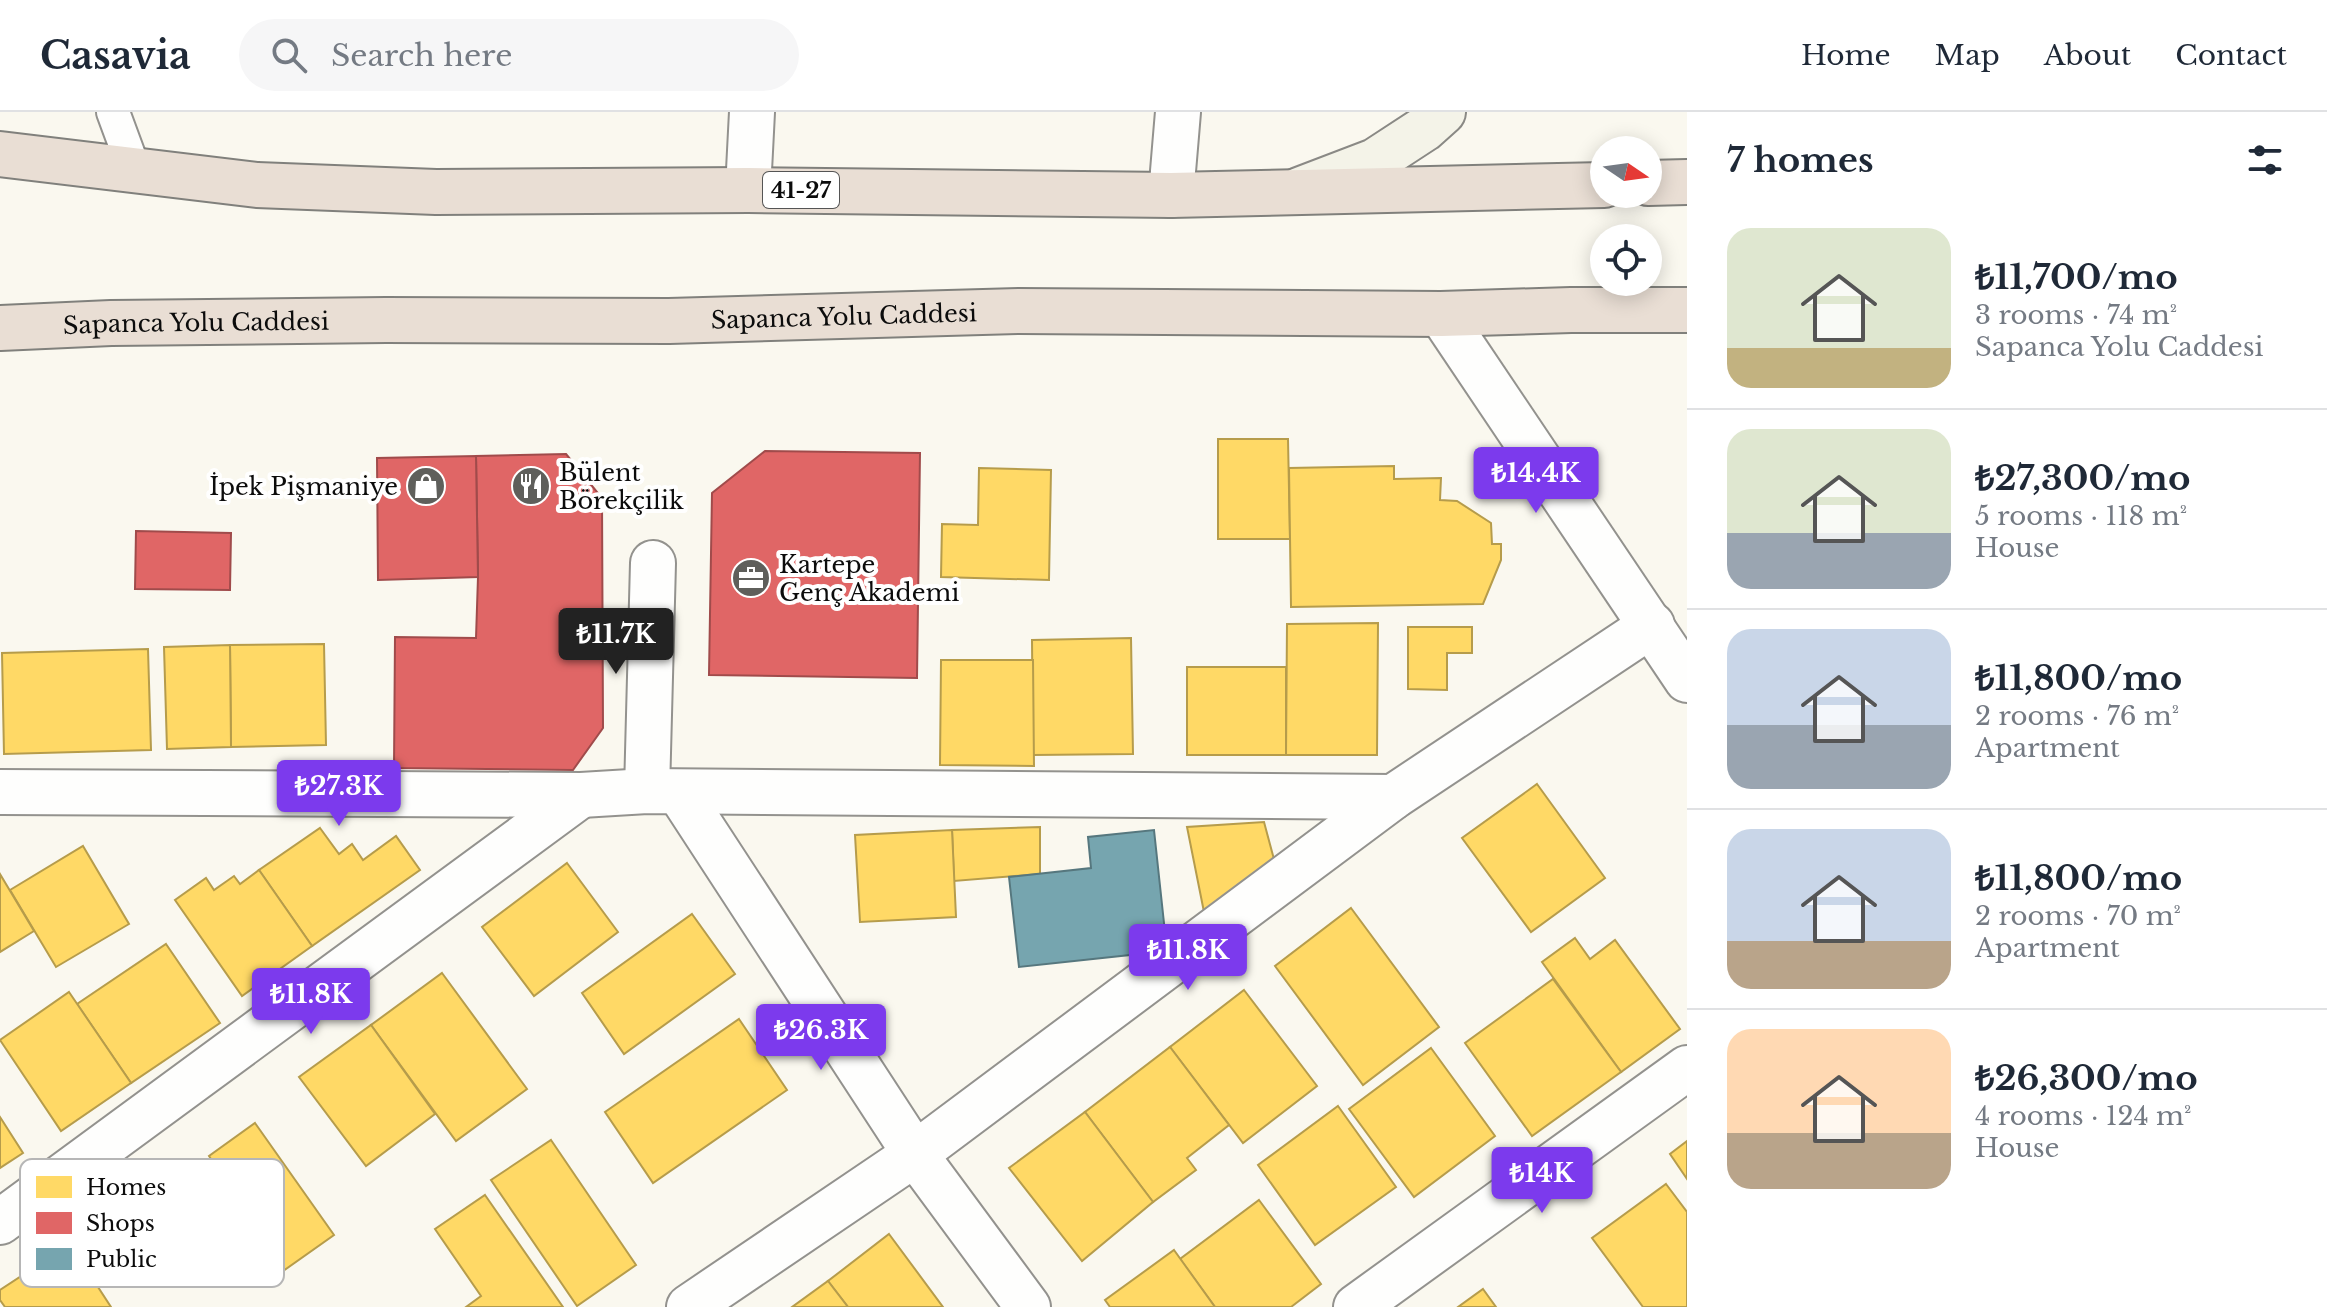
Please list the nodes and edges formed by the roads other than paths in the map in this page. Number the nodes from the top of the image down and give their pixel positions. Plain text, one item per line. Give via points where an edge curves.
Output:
1 (113, 112) edge
2 (752, 112) edge
3 (1178, 112) edge
4 (1443, 112) edge
5 (0, 154) edge
6 (134, 169) junction
7 (1687, 182) edge
8 (1662, 183) edge
9 (1590, 185) edge
10 (748, 190) junction
11 (1292, 193) junction
12 (1171, 195) junction
13 (1687, 310) edge
14 (1441, 314) junction
15 (0, 328) edge
16 (653, 563) dead end
17 (1652, 625) junction
18 (1687, 680) edge
19 (0, 792) edge
20 (663, 792) junction
21 (581, 795) junction
22 (1393, 797) junction
23 (1687, 1068) edge
24 (915, 1154) junction
25 (86, 1159) edge
26 (20, 1207) edge
27 (0, 1222) edge
28 (689, 1307) edge
29 (1028, 1307) edge
30 (1356, 1307) edge

1 - 6 lane
2 - 10 street
3 - 12 street
4 - 11 street via 1375,161
5 - 6 highway, 41-27
6 - 10 highway, 41-27 via 257,185 436,192
7 - 8 highway
9 - 11 highway, 41-27
10 - 12 highway, 41-27
11 - 12 highway, 41-27
13 - 14 highway, Sapanca Yolu Caddesi
14 - 15 highway, Sapanca Yolu Caddesi via 1019,311 669,321
14 - 17 street
16 - 20 street
17 - 18 street
17 - 22 street
19 - 21 street
20 - 21 street
20 - 22 street
20 - 24 street
21 - 25 street
22 - 24 street
23 - 30 street
24 - 28 street
24 - 29 street
26 - 27 street

